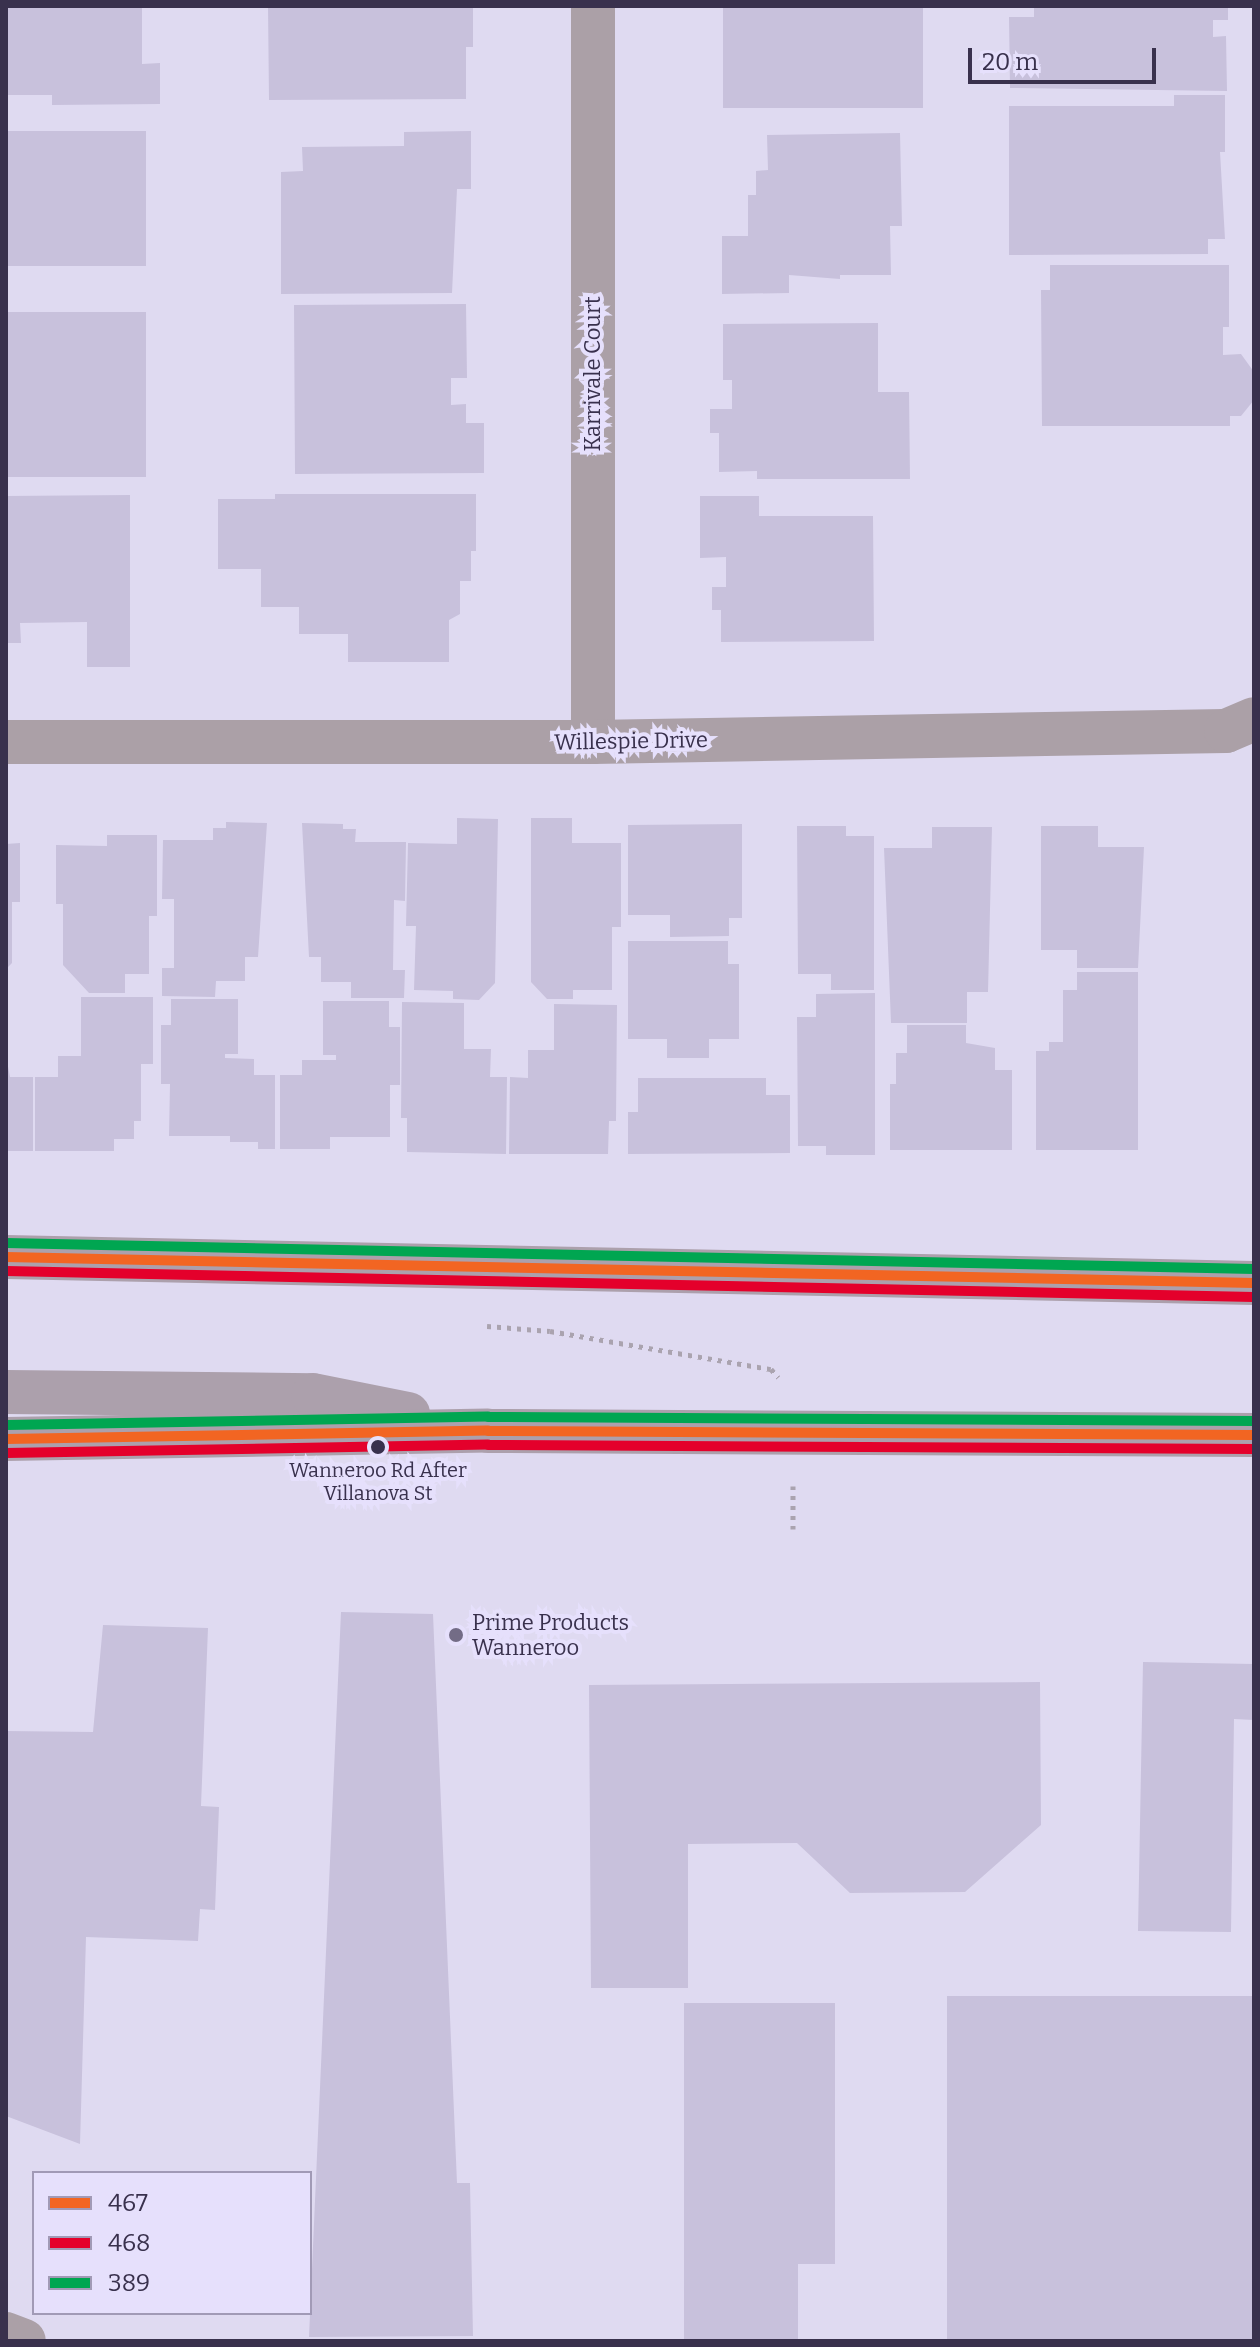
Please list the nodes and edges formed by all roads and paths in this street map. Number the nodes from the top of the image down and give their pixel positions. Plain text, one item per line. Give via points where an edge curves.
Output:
1 (593, 6) edge
2 (1254, 719) edge
3 (6, 742) edge
4 (593, 742) junction
5 (6, 1257) edge
6 (1254, 1283) edge
7 (474, 1326) dead end
8 (786, 1386) dead end
9 (6, 1392) edge
10 (488, 1431) junction
11 (1254, 1435) edge
12 (6, 1439) edge
13 (6, 2334) edge
14 (24, 2341) edge

1 - 4 street, Karrivale Court
2 - 4 street, Willespie Drive via 1226,731
3 - 4 street, Willespie Drive
5 - 6 highway
7 - 8 path via 550,1331 771,1369
9 - 10 highway via 313,1395
10 - 11 highway
10 - 12 highway
13 - 14 street

